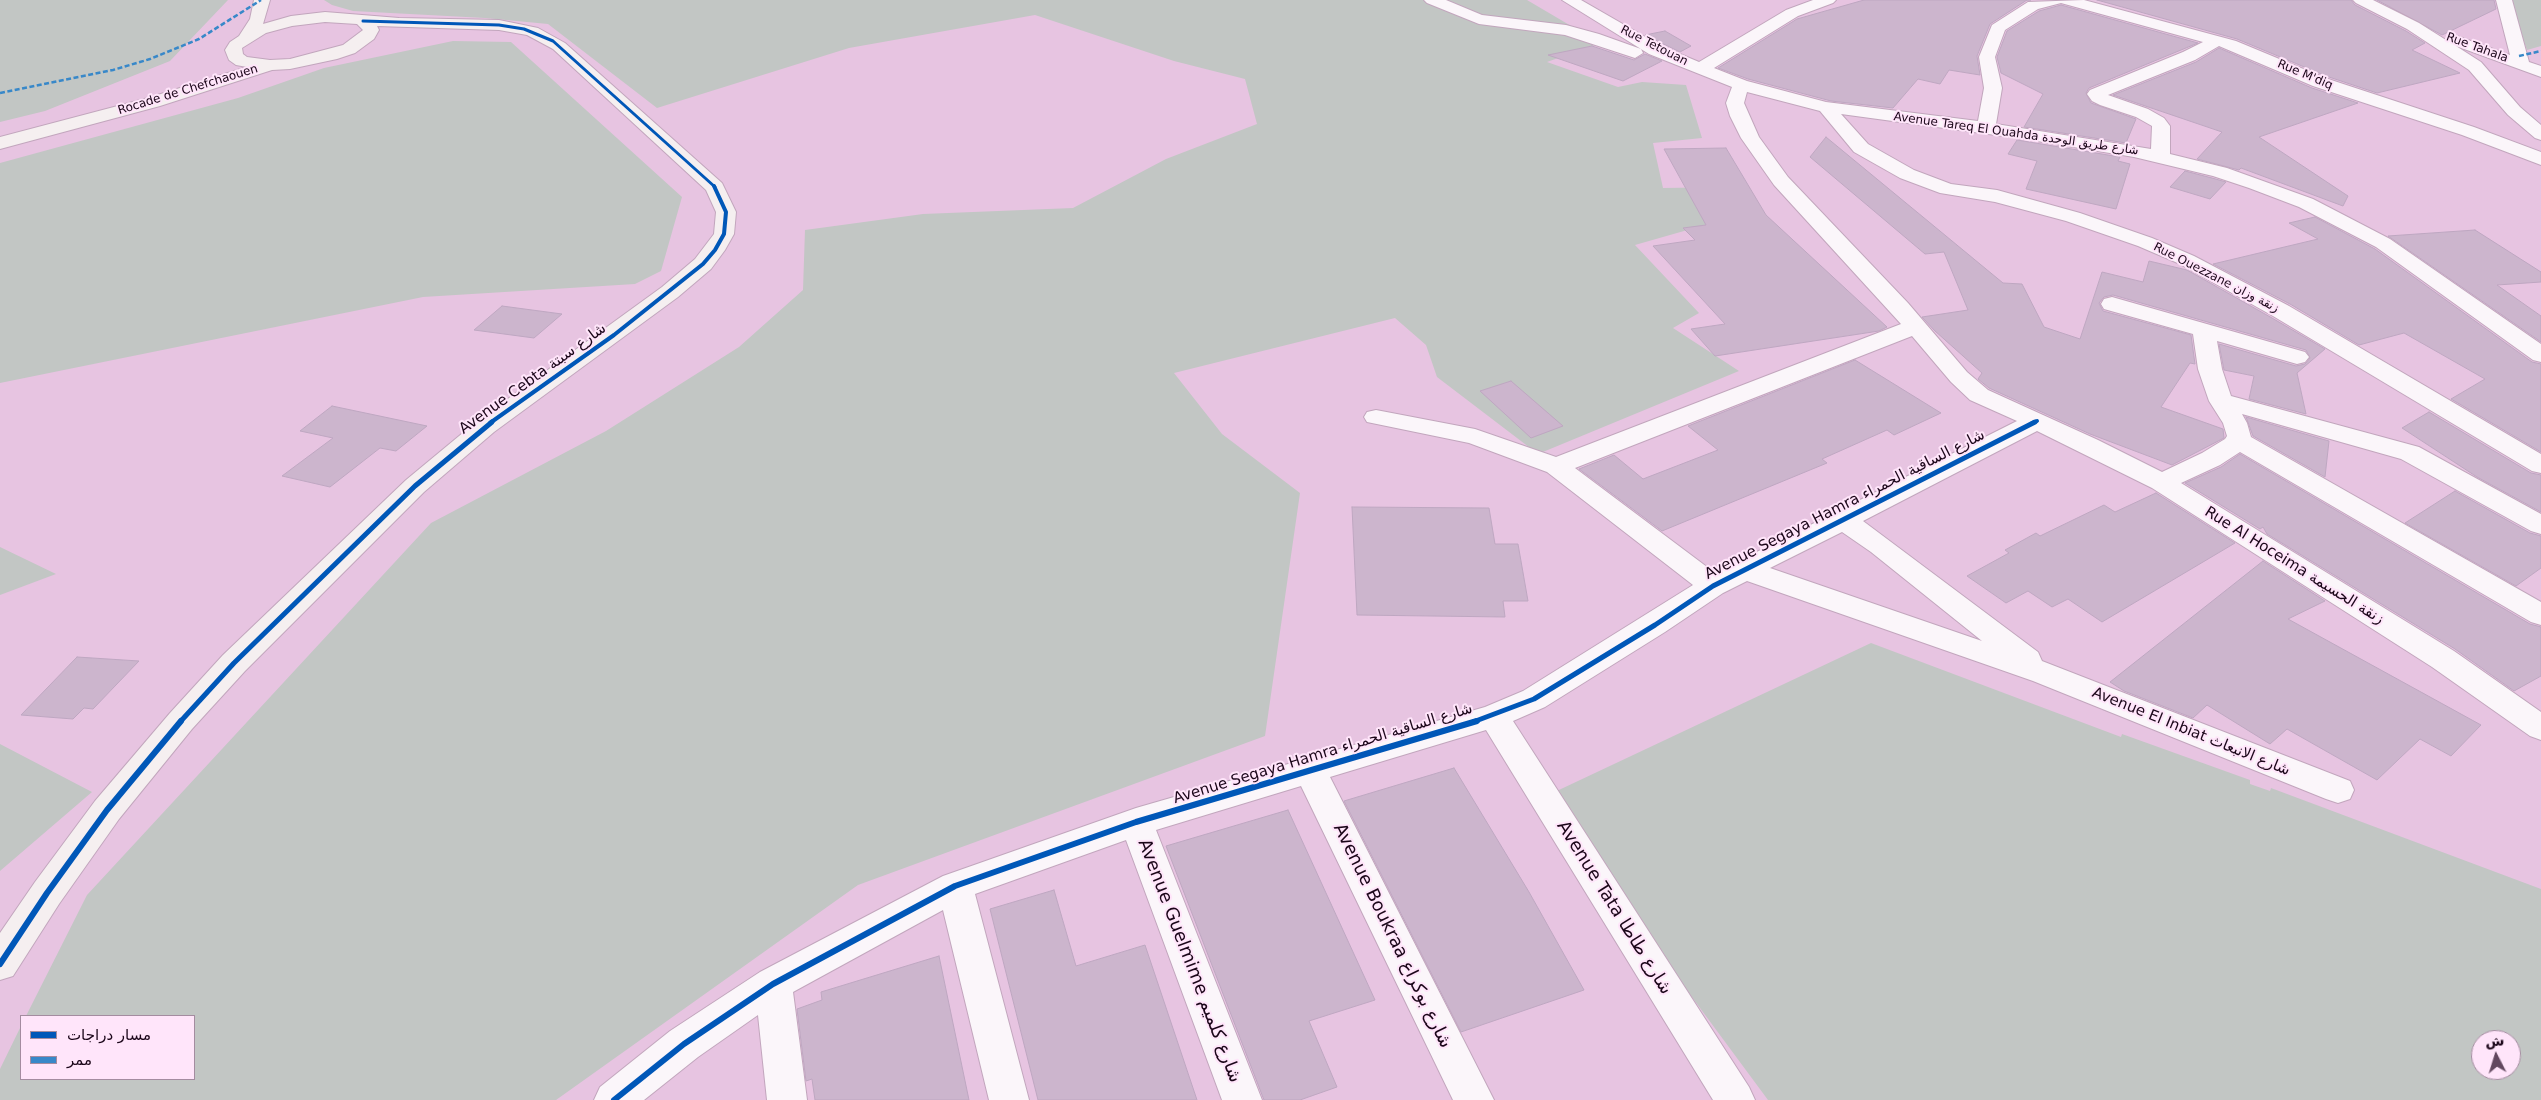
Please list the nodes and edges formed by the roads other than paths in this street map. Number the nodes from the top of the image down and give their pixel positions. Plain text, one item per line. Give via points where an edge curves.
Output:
1 (262, 0) edge
2 (1432, 0) edge
3 (1570, 0) edge
4 (1828, 0) edge
5 (2066, 0) edge
6 (2361, 0) edge
7 (2504, 0) edge
8 (2045, 1) edge
9 (301, 2) dead end
10 (325, 16) junction
11 (363, 21) junction
12 (2412, 26) junction
13 (532, 31) junction
14 (247, 36) junction
15 (2218, 40) junction
16 (349, 49) junction
17 (234, 50) junction
18 (270, 65) junction
19 (2521, 65) junction
20 (1700, 69) junction
21 (2541, 72) edge
22 (1716, 76) junction
23 (1741, 85) junction
24 (1826, 107) junction
25 (106, 114) junction
26 (1986, 129) junction
27 (2541, 134) edge
28 (0, 143) edge
29 (2160, 157) junction
30 (2541, 159) edge
31 (2112, 304) dead end
32 (1916, 326) junction
33 (2202, 329) junction
34 (2541, 356) edge
35 (2298, 357) dead end
36 (2221, 401) junction
37 (1376, 417) dead end
38 (2037, 422) junction
39 (2236, 440) junction
40 (2541, 465) edge
41 (1556, 466) junction
42 (2161, 482) junction
43 (1842, 519) junction
44 (2541, 525) edge
45 (1745, 570) junction
46 (1713, 586) junction
47 (2541, 615) edge
48 (2044, 673) junction
49 (1494, 716) junction
50 (2536, 717) edge
51 (1311, 772) junction
52 (2338, 790) dead end
53 (1136, 822) junction
54 (955, 886) junction
55 (0, 964) edge
56 (773, 984) junction
57 (614, 1100) edge
58 (787, 1100) edge
59 (1009, 1100) edge
60 (1242, 1100) edge
61 (1474, 1100) edge
62 (1735, 1100) edge

1 - 14 street via 258,19
2 - 22 street via 1480,19 1581,34 1682,72
3 - 20 street, Rue Tetouan via 1633,38
4 - 20 street via 1786,16
5 - 15 street, Rue M'diq
6 - 12 street
7 - 19 street
8 - 26 street via 1998,28 1987,57 1993,88
9 - 10 street
10 - 11 street, Avenue Cebta شارع سبتة
10 - 14 street via 291,21
11 - 13 street, Avenue Cebta شارع سبتة via 499,25
11 - 16 street via 371,30 368,36
12 - 19 street, Rue Tahala
12 - 27 street via 2475,66 2514,111
13 - 16 street via 447,33
13 - 55 street, Avenue Cebta شارع سبتة via 559,46 715,187 726,212 722,240 703,264 670,292 485,427 441,464 357,541 234,663 107,810
14 - 17 street, Rocade de Chefchaouen
15 - 29 street via 2189,56 2096,94 2158,122 2161,126
15 - 30 street, Rue M'diq via 2318,82 2468,131
16 - 18 street via 311,60
17 - 18 street via 235,56 242,61
17 - 25 street, Rocade de Chefchaouen via 184,80
18 - 25 street, Rocade de Chefchaouen
19 - 21 street, Rue Tahala
20 - 22 street, Rue Tetouan
22 - 23 street, Rue Tetouan
23 - 24 street, Avenue Tareq El Ouahda شارع طريق الوحدة
23 - 32 street via 1735,103 1750,138 1764,159 1780,181
24 - 26 street, Avenue Tareq El Ouahda شارع طريق الوحدة
24 - 40 street, Rue Ouezzane زنقة وزان via 1861,148 1908,174 1947,189 1996,196 2073,217 2187,260 2281,311
25 - 28 street, Rocade de Chefchaouen
26 - 29 street, Avenue Tareq El Ouahda شارع طريق الوحدة via 2080,141
29 - 34 street, Avenue Tareq El Ouahda شارع طريق الوحدة via 2256,184 2345,222 2421,268
31 - 33 street
32 - 38 street via 1959,377 1979,395
32 - 41 street
33 - 35 street
33 - 36 street
36 - 39 street via 2235,423 2239,436
36 - 44 street via 2410,453
37 - 41 street via 1475,437
38 - 42 street, Rue Al Hoceima زنقة الحسيمة
38 - 43 street, Avenue Segaya Hamra شارع الساقية الحمراء
39 - 42 street via 2235,444 2211,459
39 - 47 street
41 - 46 street
42 - 50 street, Rue Al Hoceima زنقة الحسيمة
43 - 45 street, Avenue Segaya Hamra شارع الساقية الحمراء
43 - 48 street, Avenue El Inbiat شارع الانبعاث
45 - 46 street, Avenue Segaya Hamra شارع الساقية الحمراء
45 - 48 street, Avenue El Inbiat شارع الانبعاث
46 - 49 street, Avenue Segaya Hamra شارع الساقية الحمراء via 1577,674 1534,699
48 - 52 street, Avenue El Inbiat شارع الانبعاث
49 - 51 street, Avenue Segaya Hamra شارع الساقية الحمراء
49 - 62 street, Avenue Tata شارع طاطا
51 - 53 street, Avenue Segaya Hamra شارع الساقية الحمراء
51 - 61 street, Avenue Boukraa شارع بوكراع
53 - 54 street, Avenue Segaya Hamra شارع الساقية الحمراء
53 - 60 street, Avenue Guelmime شارع كلميم
54 - 56 street, Avenue Segaya Hamra شارع الساقية الحمراء
54 - 59 street
56 - 57 street, Avenue Segaya Hamra شارع الساقية الحمراء via 684,1044
56 - 58 street

